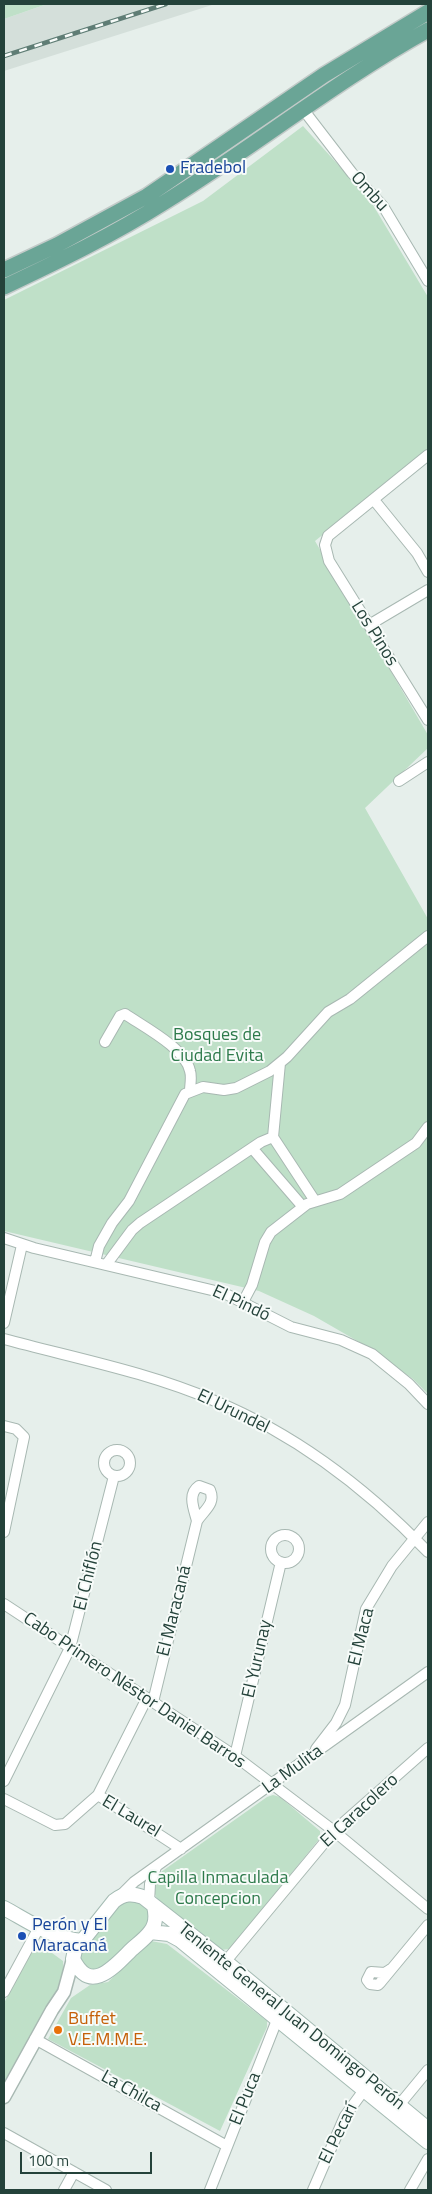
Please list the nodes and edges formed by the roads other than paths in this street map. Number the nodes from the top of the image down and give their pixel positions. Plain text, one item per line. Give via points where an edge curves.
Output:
1 (428, 12) edge
2 (428, 30) edge
3 (302, 108) junction
4 (4, 270) edge
5 (428, 281) edge
6 (4, 287) edge
7 (428, 455) edge
8 (374, 500) junction
9 (428, 572) edge
10 (428, 590) edge
11 (369, 625) junction
12 (428, 720) edge
13 (428, 762) edge
14 (399, 781) dead end
15 (428, 936) edge
16 (104, 1042) dead end
17 (280, 1063) junction
18 (190, 1091) junction
19 (428, 1127) edge
20 (274, 1137) junction
21 (252, 1148) junction
22 (314, 1201) junction
23 (303, 1208) junction
24 (4, 1238) edge
25 (22, 1245) junction
26 (95, 1262) junction
27 (106, 1265) junction
28 (243, 1302) junction
29 (4, 1323) edge
30 (4, 1339) edge
31 (428, 1404) edge
32 (4, 1426) edge
33 (114, 1476) dead end
34 (6, 1512) edge
35 (197, 1521) dead end
36 (428, 1522) edge
37 (4, 1532) edge
38 (415, 1538) junction
39 (428, 1552) edge
40 (281, 1562) dead end
41 (4, 1604) edge
42 (70, 1648) junction
43 (428, 1672) edge
44 (150, 1700) junction
45 (428, 1748) edge
46 (235, 1756) junction
47 (308, 1759) junction
48 (4, 1781) edge
49 (274, 1784) junction
50 (98, 1795) junction
51 (4, 1799) edge
52 (334, 1831) junction
53 (181, 1849) junction
54 (156, 1866) junction
55 (121, 1895) junction
56 (152, 1904) junction
57 (4, 1908) edge
58 (428, 1909) edge
59 (4, 1916) edge
60 (428, 1925) edge
61 (150, 1932) junction
62 (36, 1933) junction
63 (82, 1941) junction
64 (73, 1958) junction
65 (223, 1966) junction
66 (391, 1969) dead end
67 (93, 1976) junction
68 (4, 1992) edge
69 (64, 1992) junction
70 (282, 2015) junction
71 (35, 2039) junction
72 (428, 2070) edge
73 (367, 2085) junction
74 (4, 2097) edge
75 (396, 2108) junction
76 (428, 2129) edge
77 (4, 2132) edge
78 (428, 2142) edge
79 (227, 2146) junction
80 (428, 2159) edge
81 (74, 2172) junction
82 (64, 2190) edge
83 (106, 2190) edge
84 (210, 2190) edge
85 (313, 2190) edge
86 (410, 2190) edge

1 - 4 main road via 324,75 147,196
2 - 3 main road
3 - 5 street, Ombu via 352,174 384,206
3 - 6 main road via 141,217
7 - 8 street
8 - 9 street via 417,553
8 - 11 street, Los Pinos via 328,536 325,545 329,561
10 - 11 street
11 - 12 street, Los Pinos
13 - 14 street
15 - 17 street via 350,999 328,1012
16 - 18 street via 120,1016 125,1014 180,1054 190,1068
17 - 18 street via 236,1088 204,1087
17 - 20 street
18 - 26 street via 180,1103 126,1206 99,1246
19 - 22 street via 416,1143 340,1194
20 - 21 street
20 - 22 street
21 - 23 street
21 - 27 street via 140,1223
22 - 23 street
23 - 28 street via 268,1236
24 - 25 street, El Pindó
25 - 26 street, El Pindó
25 - 29 street
26 - 27 street, El Pindó
27 - 28 street, El Pindó via 209,1288
28 - 31 street, El Pindó via 291,1327 341,1340 372,1354
30 - 38 street, El Urundel via 215,1400 308,1452 384,1509
32 - 34 street via 22,1432 24,1444
33 - 42 street, El Chiflón
34 - 37 street
35 - 44 street, El Maracaná
36 - 38 street, El Maca
38 - 39 street, El Urundel
38 - 47 street, El Maca via 392,1566 366,1609 345,1705 336,1723
40 - 46 street, El Yurunay
41 - 42 street, Cabo Primero Néstor Daniel Barros
42 - 44 street, Cabo Primero Néstor Daniel Barros
42 - 48 street, El Chiflón
43 - 47 street, La Mulita
44 - 46 street, Cabo Primero Néstor Daniel Barros
44 - 50 street, El Maracaná
45 - 52 street, El Caracolero
46 - 49 street, Cabo Primero Néstor Daniel Barros
47 - 49 street, La Mulita
49 - 52 street, Cabo Primero Néstor Daniel Barros
49 - 53 street, La Mulita
50 - 51 street, El Laurel via 61,1825
50 - 53 street, El Laurel
52 - 58 street, Cabo Primero Néstor Daniel Barros
52 - 65 street, El Caracolero
53 - 54 street, La Mulita
54 - 55 street, La Mulita
54 - 56 street via 150,1884
55 - 56 main road via 138,1895
55 - 63 main road
56 - 61 main road via 155,1917
56 - 65 main road, Teniente General Juan Domingo Perón
57 - 63 main road via 54,1935
59 - 62 main road
60 - 66 street
61 - 65 main road, Teniente General Juan Domingo Perón via 169,1934
61 - 67 main road via 110,1971
62 - 64 main road
62 - 68 street
63 - 64 main road
64 - 67 main road via 80,1970
64 - 69 street
65 - 70 main road, Teniente General Juan Domingo Perón
67 - 69 street via 82,1979
69 - 71 street
70 - 73 main road, Teniente General Juan Domingo Perón
70 - 79 street, El Puca
71 - 74 street
71 - 79 street, La Chilca
72 - 75 street
73 - 75 main road, Teniente General Juan Domingo Perón
73 - 85 street, El Pecarí via 345,2116
75 - 76 main road, Teniente General Juan Domingo Perón
75 - 78 main road, Teniente General Juan Domingo Perón
77 - 81 street
79 - 84 street, El Puca
80 - 86 street
81 - 82 street
81 - 83 street

